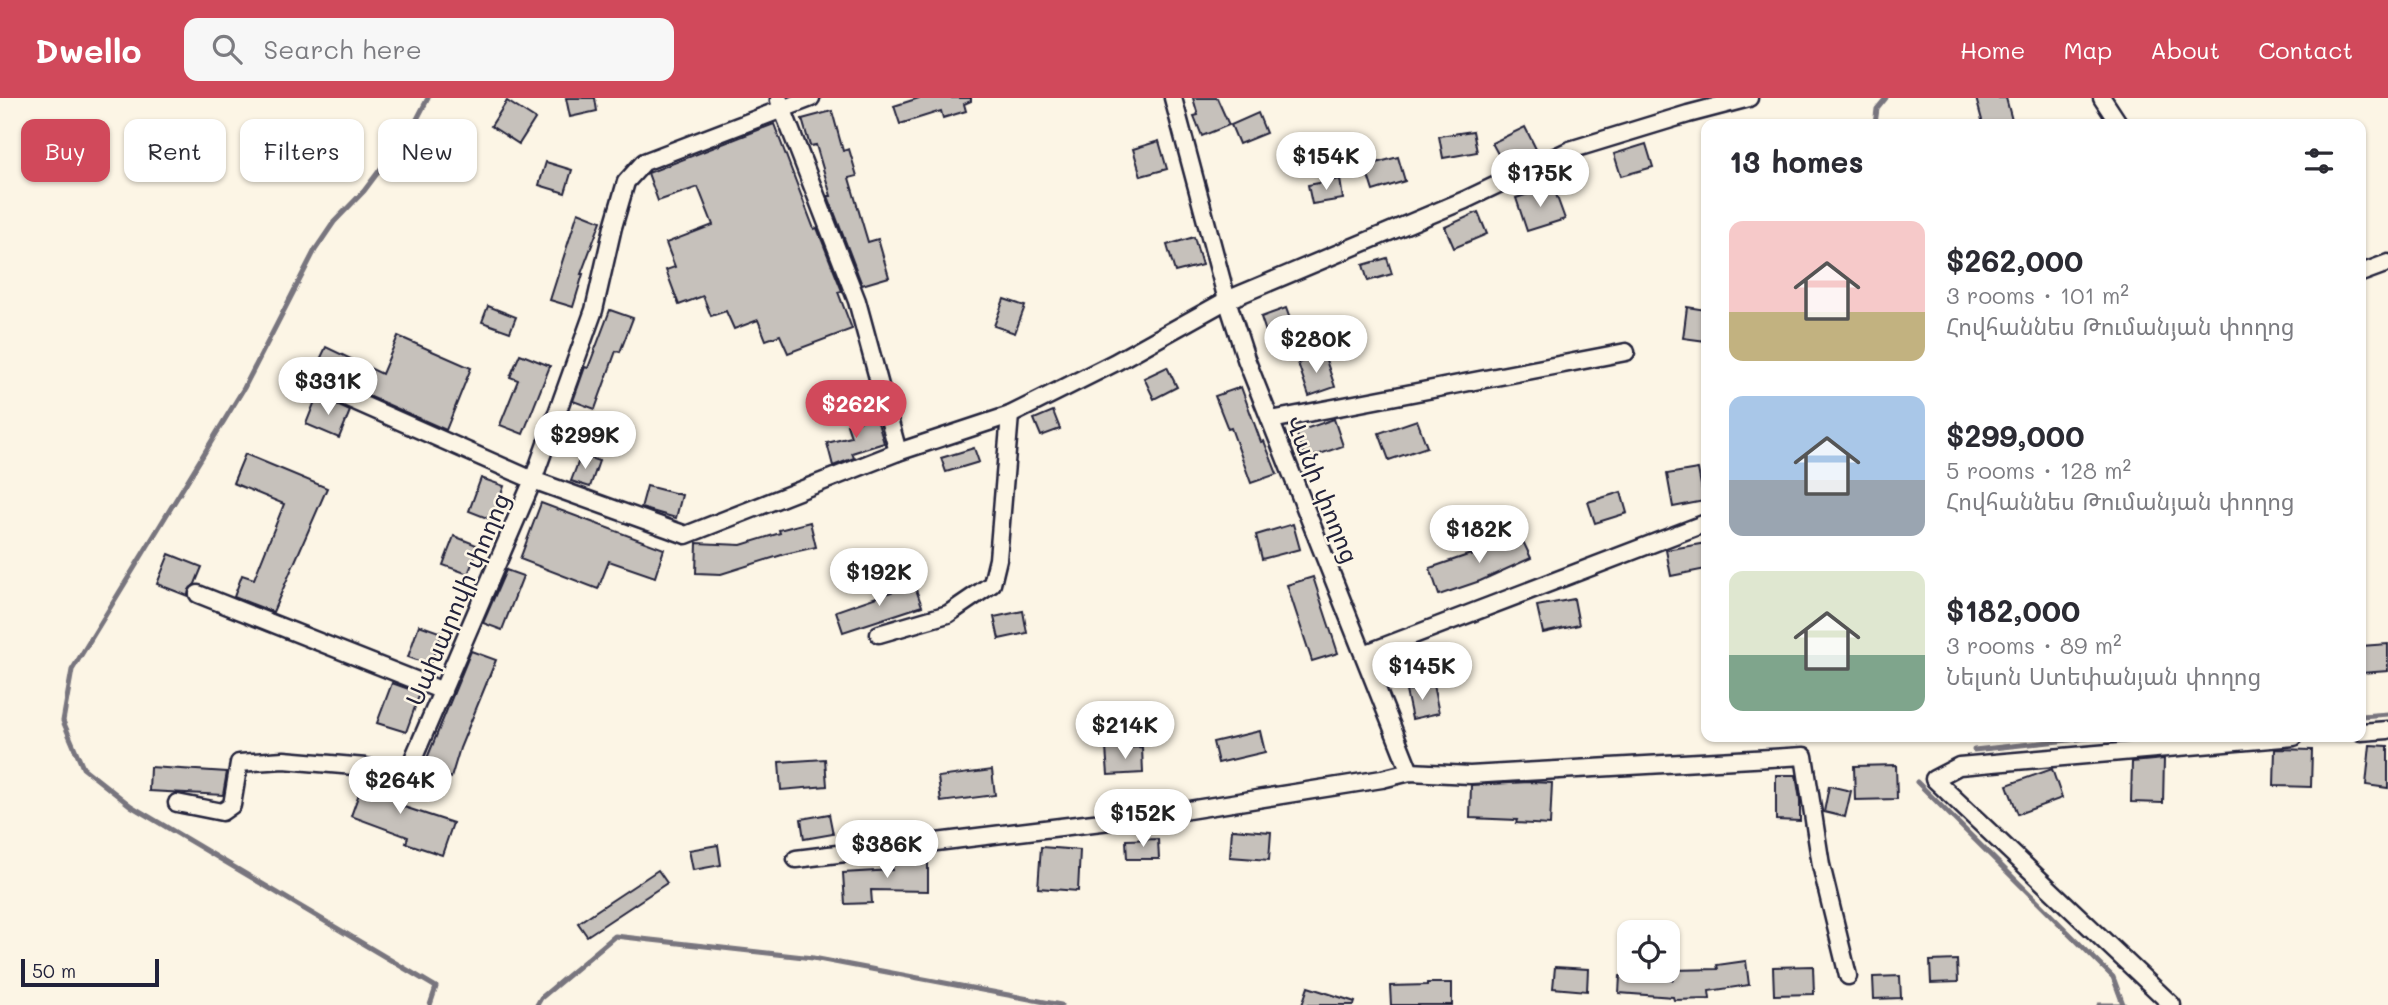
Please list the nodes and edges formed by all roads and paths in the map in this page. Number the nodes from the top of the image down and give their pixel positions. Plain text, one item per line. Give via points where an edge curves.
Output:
1 (811, 98) edge
2 (1173, 98) edge
3 (1749, 98) edge
4 (2102, 98) edge
5 (780, 103) edge
6 (2116, 119) edge
7 (2388, 263) edge
8 (2366, 271) edge
9 (1227, 300) junction
10 (1626, 352) dead end
11 (318, 385) dead end
12 (1010, 415) junction
13 (1271, 420) junction
14 (898, 452) junction
15 (533, 480) junction
16 (1701, 525) edge
17 (198, 594) dead end
18 (879, 634) dead end
19 (1364, 654) junction
20 (443, 691) junction
21 (2388, 730) edge
22 (2366, 732) edge
23 (2236, 742) edge
24 (1410, 772) junction
25 (177, 803) dead end
26 (796, 859) dead end
27 (1847, 976) dead end
28 (2172, 1005) edge

1 - 5 street, Սախարովի փողոց
2 - 9 street, Վանի փողոց
3 - 9 street via 1570,150 1453,206
4 - 6 street
5 - 14 street via 857,301
5 - 15 street, Սախարովի փողոց via 644,162 626,182 593,310
7 - 8 street
9 - 12 street
9 - 13 street, Վանի փողոց
10 - 13 street
11 - 15 street
12 - 14 street
12 - 18 street via 992,584 948,614
13 - 19 street, Վանի փողոց
14 - 15 street via 686,535
15 - 20 street, Սախարովի փողոց
16 - 19 street
17 - 20 street
19 - 24 street, Վանի փողոց
20 - 25 street, Սախարովի փողոց via 408,771 284,760 239,763 232,805 222,812
21 - 22 street
23 - 28 street via 1959,766 1934,779
24 - 26 street via 1152,816
24 - 27 street via 1471,775 1804,756 1821,865

